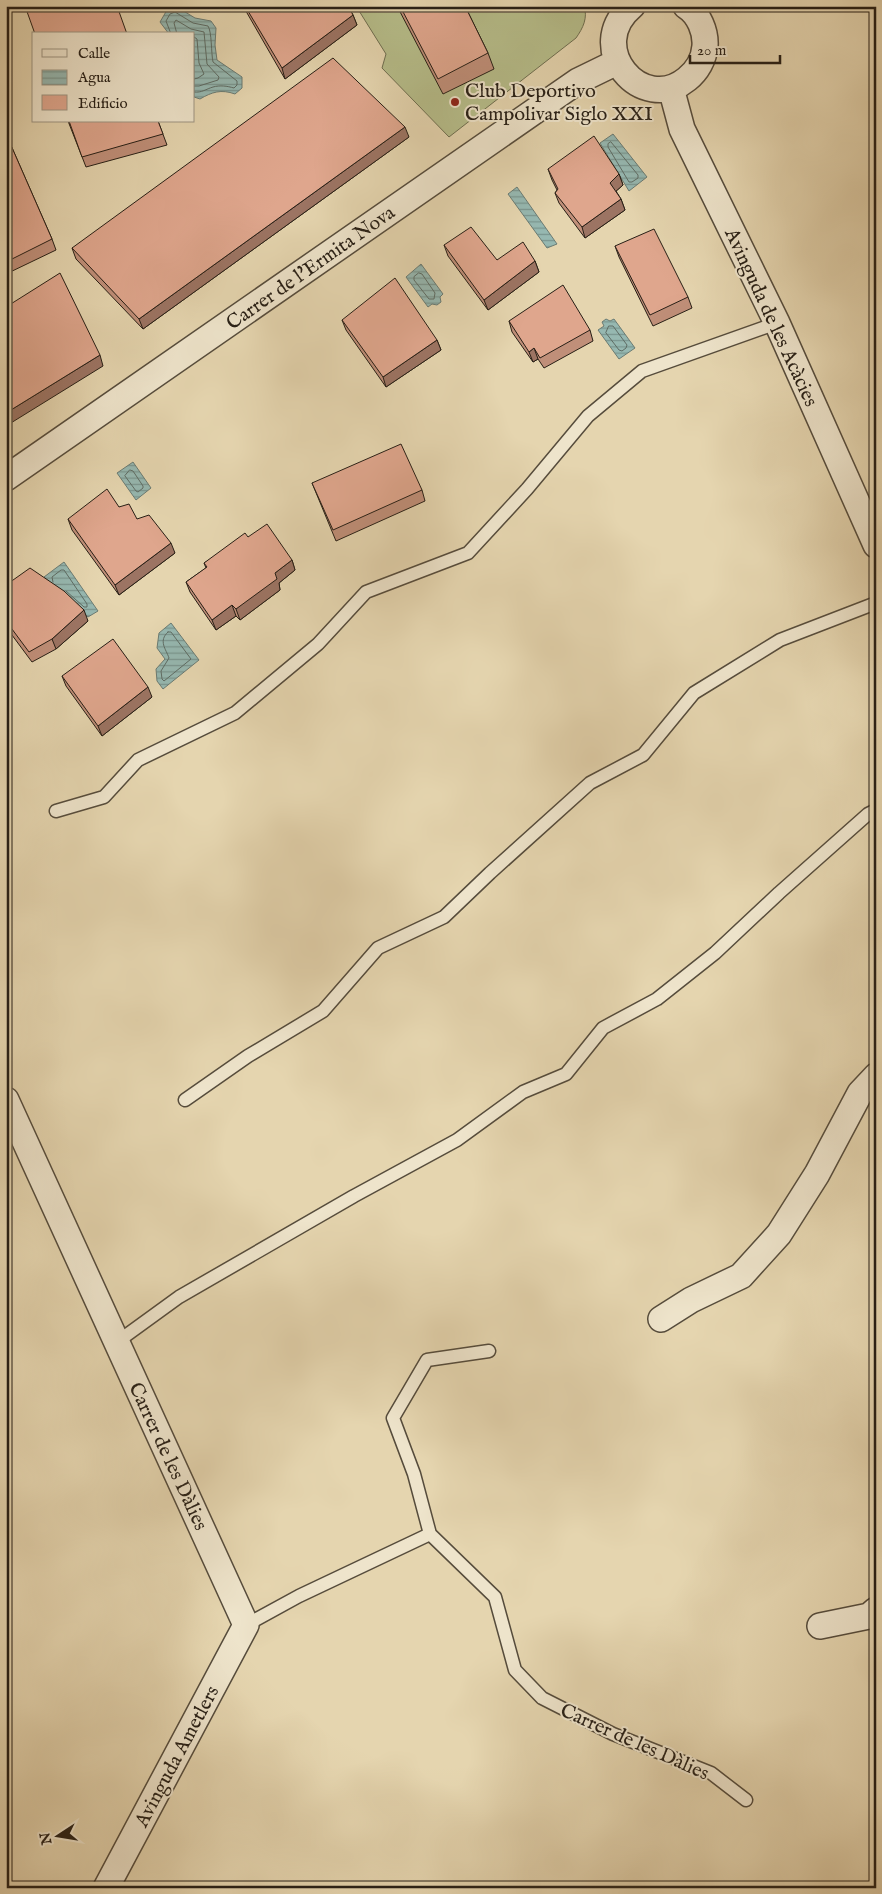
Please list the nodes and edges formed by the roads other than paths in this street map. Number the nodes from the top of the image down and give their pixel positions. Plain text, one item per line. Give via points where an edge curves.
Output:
1 (632, 6) edge
2 (689, 7) edge
3 (617, 62) junction
4 (671, 88) junction
5 (777, 323) junction
6 (6, 478) edge
7 (876, 546) edge
8 (876, 603) edge
9 (876, 810) edge
10 (56, 811) dead end
11 (876, 1076) edge
12 (6, 1100) edge
13 (185, 1100) dead end
14 (661, 1319) dead end
15 (117, 1342) junction
16 (489, 1351) dead end
17 (430, 1534) junction
18 (876, 1610) edge
19 (246, 1625) junction
20 (820, 1626) dead end
21 (746, 1800) dead end
22 (106, 1888) edge

1 - 3 street via 617,24 613,50
2 - 4 street via 702,26 705,47 694,73
3 - 4 street via 626,76 639,85 654,89
3 - 6 street, Carrer de l'Ermita Nova via 578,82
4 - 5 street, Avinguda de les Acàcies via 682,129
5 - 7 street, Avinguda de les Acàcies
5 - 10 lane via 642,371 588,416 468,553 366,592 318,644 235,713 138,760 104,797
8 - 13 lane via 780,640 694,693 643,755 590,783 444,917 378,948 323,1010
9 - 15 lane via 779,892 715,953 657,999 603,1028 566,1074 523,1092 457,1140 179,1297
11 - 14 street via 860,1093 817,1174 773,1241 741,1276 691,1300
12 - 15 street, Carrer de les Dàlies
15 - 19 street, Carrer de les Dàlies
16 - 17 lane via 427,1360 393,1418 414,1474
17 - 19 lane
17 - 21 lane, Carrer de les Dàlies via 495,1597 515,1670 542,1698 613,1734 711,1773
18 - 20 street via 869,1616
19 - 22 street, Avinguda Ametlers

